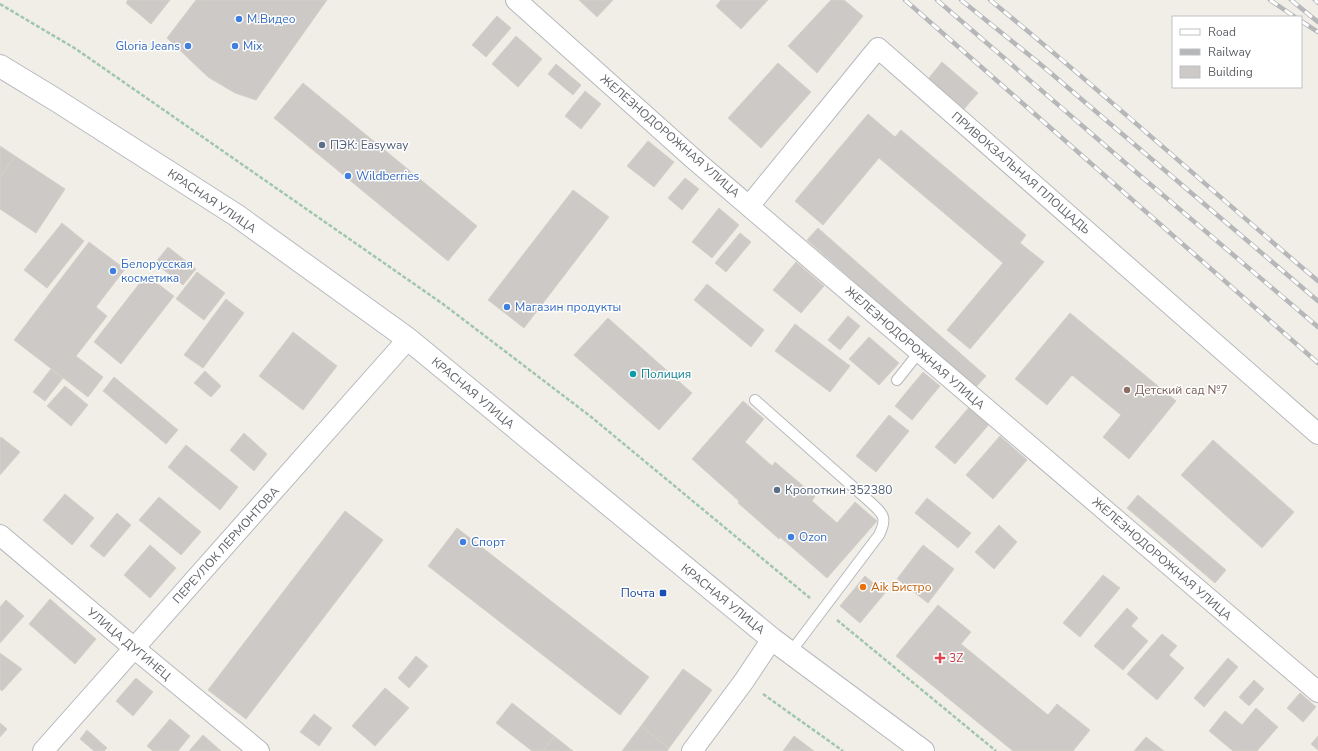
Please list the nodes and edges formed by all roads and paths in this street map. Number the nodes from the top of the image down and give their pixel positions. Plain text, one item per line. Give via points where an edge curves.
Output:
1 (516, 0) edge
2 (0, 4) edge
3 (0, 66) edge
4 (749, 206) junction
5 (408, 339) junction
6 (920, 351) junction
7 (897, 380) dead end
8 (755, 400) dead end
9 (1318, 434) edge
10 (0, 535) edge
11 (823, 609) junction
12 (772, 639) junction
13 (134, 648) junction
14 (790, 653) junction
15 (744, 681) junction
16 (1318, 692) edge
17 (43, 751) edge
18 (259, 751) edge
19 (692, 751) edge
20 (843, 751) edge
21 (923, 751) edge
22 (996, 751) edge

1 - 4 street, ЖЕЛЕЗНОДОРОЖНАЯ УЛИЦА
2 - 11 path via 76,49 443,304 590,416
3 - 5 main road, КРАСНАЯ УЛИЦА via 236,215
4 - 6 street, ЖЕЛЕЗНОДОРОЖНАЯ УЛИЦА
4 - 9 street, ПРИВОКЗАЛЬНАЯ ПЛОЩАДЬ via 878,48
5 - 12 main road, КРАСНАЯ УЛИЦА
5 - 13 street, ПЕРЕУЛОК ЛЕРМОНТОВА
6 - 7 lane
6 - 16 street, ЖЕЛЕЗНОДОРОЖНАЯ УЛИЦА
8 - 11 lane via 882,513 884,521 879,535
10 - 13 street, УЛИЦА ДУГИНЕЦ
11 - 14 lane
11 - 22 path
12 - 14 main road, КРАСНАЯ УЛИЦА
12 - 15 street
13 - 17 street, ПЕРЕУЛОК ЛЕРМОНТОВА
13 - 18 street, УЛИЦА ДУГИНЕЦ
14 - 21 main road, КРАСНАЯ УЛИЦА
15 - 19 street
15 - 20 path

